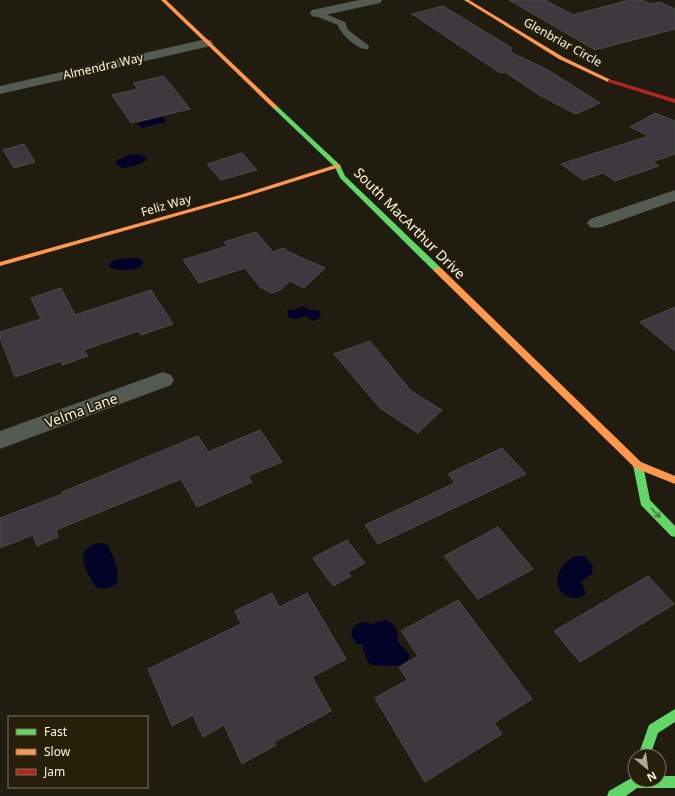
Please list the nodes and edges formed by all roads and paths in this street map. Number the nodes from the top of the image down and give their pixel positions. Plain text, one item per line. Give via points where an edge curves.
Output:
1 (163, 0) edge
2 (376, 0) edge
3 (466, 0) edge
4 (316, 13) joint
5 (206, 43) junction
6 (365, 47) dead end
7 (0, 90) edge
8 (675, 101) edge
9 (338, 166) junction
10 (675, 195) edge
11 (596, 223) dead end
12 (0, 264) edge
13 (163, 380) dead end
14 (0, 440) edge
15 (638, 465) junction
16 (675, 480) edge
17 (675, 533) edge
18 (675, 715) edge
19 (647, 748) edge
20 (627, 787) edge
21 (614, 796) edge

1 - 5 street, South MacArthur Drive
2 - 4 street
3 - 8 street, Glenbriar Circle via 570,63 650,95
4 - 6 lane via 342,24 344,31
5 - 7 street, Almendra Way
5 - 9 street, South MacArthur Drive
9 - 12 street, Feliz Way via 181,214
9 - 15 street, South MacArthur Drive via 342,177
10 - 11 street
13 - 14 street, Velma Lane
15 - 16 street, South MacArthur Drive
15 -> 17 street via 645,502
18 - 19 street via 653,729
20 - 21 street

